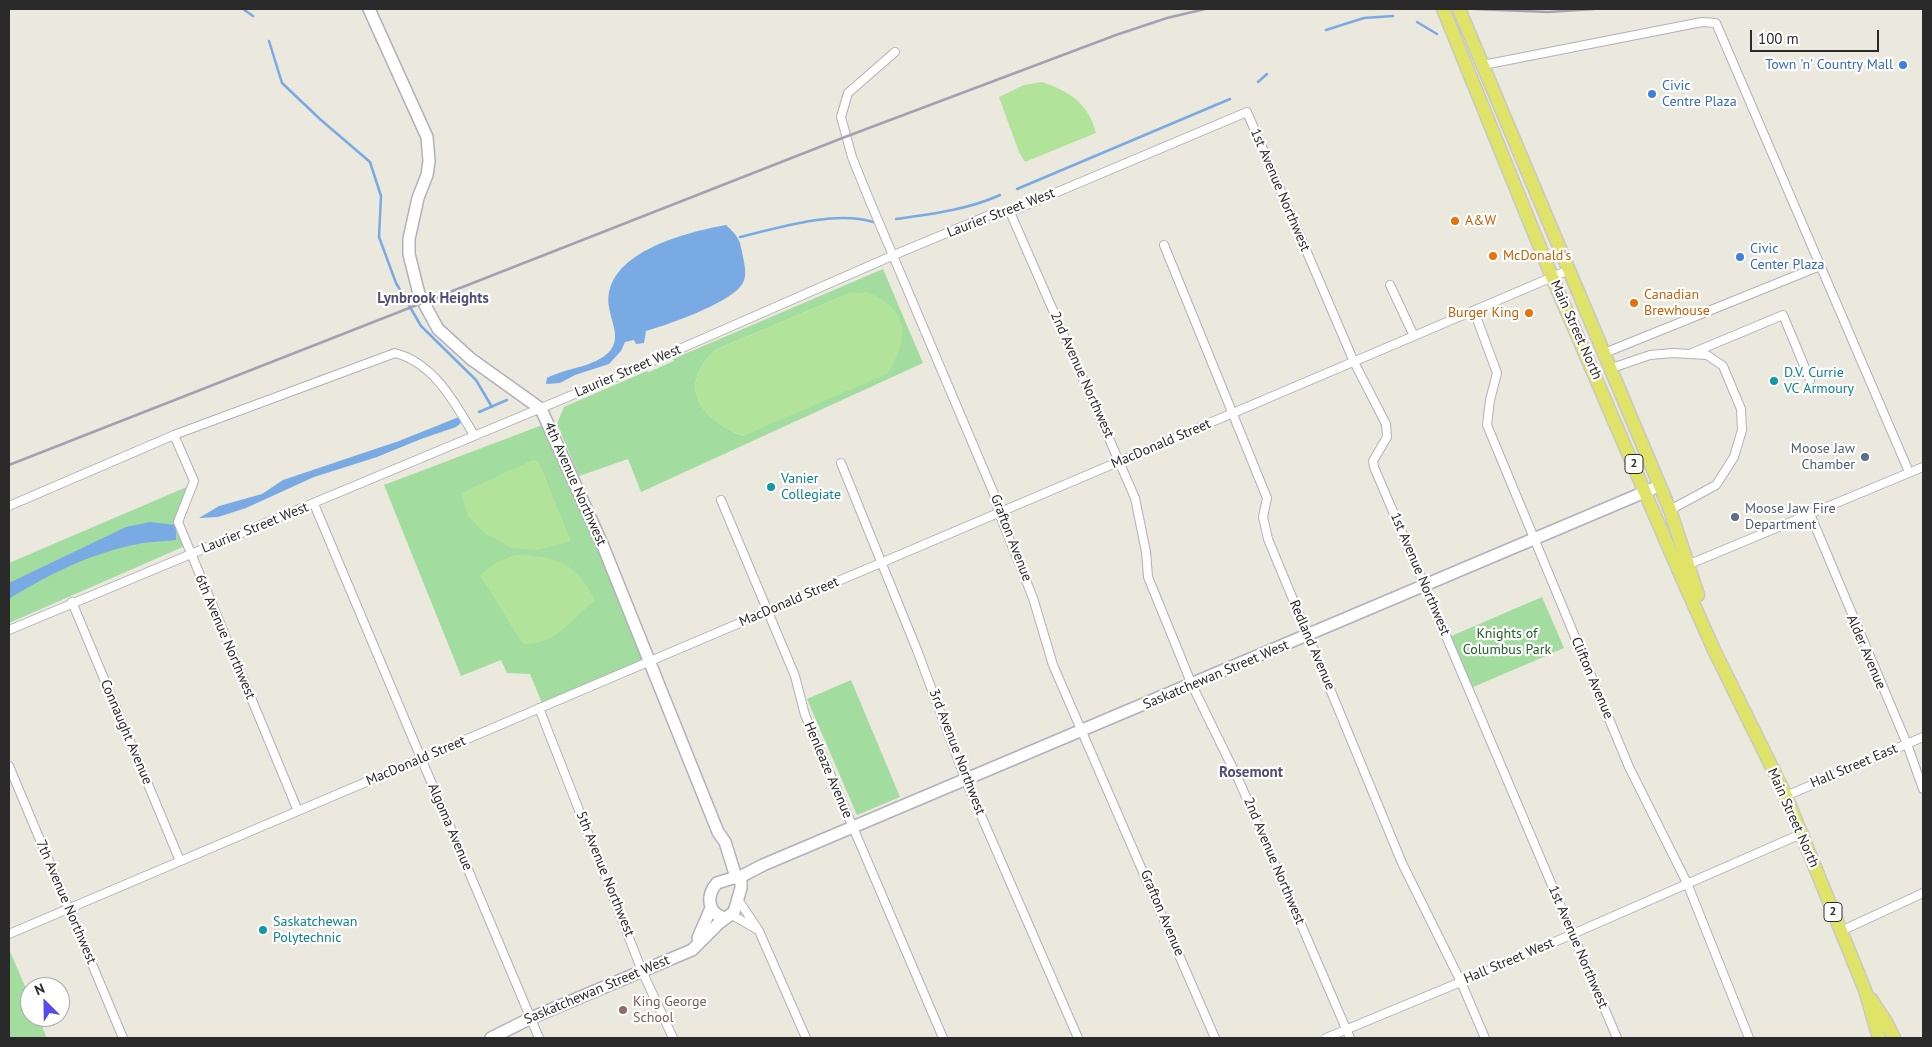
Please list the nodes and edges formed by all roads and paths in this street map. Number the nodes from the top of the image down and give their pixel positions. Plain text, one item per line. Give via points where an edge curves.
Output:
1 (369, 9) edge
2 (1443, 9) edge
3 (1459, 9) edge
4 (895, 52) dead end
5 (1483, 65) junction
6 (1247, 112) joint
7 (1010, 212) junction
8 (1164, 245) dead end
9 (894, 255) junction
10 (1820, 266) junction
11 (1569, 270) junction
12 (1552, 277) junction
13 (1390, 285) dead end
14 (1474, 311) junction
15 (1414, 336) junction
16 (1602, 354) junction
17 (1691, 354) junction
18 (1354, 362) junction
19 (1609, 369) junction
20 (1810, 380) dead end
21 (541, 408) junction
22 (1234, 413) junction
23 (174, 435) junction
24 (474, 435) junction
25 (1119, 462) junction
26 (841, 463) dead end
27 (1923, 467) edge
28 (1909, 472) junction
29 (1659, 486) junction
30 (1646, 492) junction
31 (721, 500) dead end
32 (314, 504) junction
33 (9, 506) edge
34 (1670, 510) junction
35 (999, 513) junction
36 (1810, 514) junction
37 (1534, 540) junction
38 (190, 554) junction
39 (882, 562) junction
40 (1683, 567) junction
41 (1425, 586) junction
42 (72, 602) junction
43 (767, 611) junction
44 (9, 630) edge
45 (1308, 636) junction
46 (651, 661) junction
47 (1192, 685) junction
48 (539, 708) junction
49 (1084, 731) junction
50 (1923, 737) edge
51 (1907, 744) junction
52 (421, 758) junction
53 (9, 766) edge
54 (966, 780) junction
55 (1923, 789) edge
56 (1786, 796) junction
57 (298, 811) junction
58 (853, 829) junction
59 (718, 832) junction
60 (1801, 834) junction
61 (180, 861) junction
62 (723, 879) junction
63 (738, 881) junction
64 (1687, 883) junction
65 (1923, 893) edge
66 (740, 901) junction
67 (69, 908) junction
68 (711, 908) junction
69 (728, 917) junction
70 (1841, 930) junction
71 (760, 931) junction
72 (9, 934) edge
73 (1573, 934) junction
74 (677, 956) junction
75 (642, 971) junction
76 (1461, 982) junction
77 (1865, 990) junction
78 (531, 1018) junction
79 (1346, 1030) junction
80 (123, 1038) edge
81 (490, 1038) edge
82 (539, 1038) edge
83 (672, 1038) edge
84 (806, 1038) edge
85 (943, 1038) edge
86 (1078, 1038) edge
87 (1215, 1038) edge
88 (1326, 1038) edge
89 (1350, 1038) edge
90 (1485, 1038) edge
91 (1617, 1038) edge
92 (1749, 1038) edge
93 (1879, 1038) edge
94 (1894, 1038) edge

1 - 21 street, 4th Avenue Northwest via 427,138 427,176 418,198 409,239 412,267 423,302 434,324 449,340
2 - 12 main road, Main Street North / 2
3 - 5 main road, Main Street North / 2
4 - 9 street, Grafton Avenue via 848,93 841,117 852,157
5 - 10 street via 1702,22 1716,23
5 - 11 main road, Main Street North / 2
6 - 7 street, Laurier Street West
6 - 18 street, 1st Avenue Northwest
7 - 9 street, Laurier Street West via 992,214
7 - 25 street, 2nd Avenue Northwest
8 - 22 street, Redland Avenue
9 - 21 street, Laurier Street West
9 - 35 street, Grafton Avenue via 994,494
10 - 16 street
10 - 28 street
11 - 12 street, MacDonald Street
11 - 16 main road, Main Street North / 2
12 - 14 street, MacDonald Street
12 - 30 main road, Main Street North / 2
13 - 15 street
14 - 15 street, MacDonald Street
14 - 37 street, Clifton Avenue via 1497,373 1487,425
15 - 18 street, MacDonald Street
16 - 19 main road, Main Street North / 2
17 - 19 street via 1650,355
17 - 20 street via 1783,315
17 - 34 street via 1707,355 1723,366 1742,409 1742,430 1734,457 1716,486
18 - 22 street, MacDonald Street
18 - 41 street, 1st Avenue Northwest via 1386,424 1386,437 1373,461 1374,467
19 - 29 main road, Main Street North / 2
21 - 24 street, Laurier Street West
21 - 46 street, 4th Avenue Northwest
22 - 25 street, MacDonald Street
22 - 45 street, Redland Avenue via 1267,498 1262,517 1268,539
23 - 24 street via 395,352 411,357 448,391
23 - 33 street
23 - 38 street, 6th Avenue Northwest via 194,481 178,522
24 - 32 street, Laurier Street West
25 - 35 street, MacDonald Street
25 - 47 street, 2nd Avenue Northwest via 1135,498 1148,577
26 - 39 street, 3rd Avenue Northwest
27 - 28 street
28 - 36 street
29 - 30 street, Saskatchewan Street West
29 - 34 main road, Main Street North / 2
30 - 37 street, Saskatchewan Street West
30 - 40 main road, Main Street North / 2
31 - 43 street, Henleaze Avenue
32 - 38 street, Laurier Street West
32 - 52 street, Algoma Avenue
34 - 40 main road, Main Street North / 2
35 - 39 street, MacDonald Street
35 - 49 street, Grafton Avenue via 1033,598 1054,665
36 - 40 street
36 - 51 street, Alder Avenue
37 - 41 street, Saskatchewan Street West
37 - 64 street, Clifton Avenue via 1630,767
38 - 42 street, Laurier Street West
38 - 57 street, 6th Avenue Northwest
39 - 43 street, MacDonald Street
39 - 54 street, 3rd Avenue Northwest
40 - 56 main road, Main Street North / 2 via 1714,650
41 - 45 street, Saskatchewan Street West
41 - 73 street, 1st Avenue Northwest
42 - 44 street, Laurier Street West
42 - 61 street, Connaught Avenue
43 - 46 street, MacDonald Street
43 - 58 street, Henleaze Avenue via 795,676 805,715
45 - 47 street, Saskatchewan Street West
45 - 76 street, Redland Avenue via 1402,863
46 - 48 street, MacDonald Street
46 - 59 street, 4th Avenue Northwest
47 - 49 street, Saskatchewan Street West
47 - 79 street, 2nd Avenue Northwest via 1240,783
48 - 52 street, MacDonald Street
48 - 75 street, 5th Avenue Northwest
49 - 54 street, Saskatchewan Street West
49 - 87 street, Grafton Avenue
50 - 51 street, Hall Street East
51 - 55 street, Alder Avenue
51 - 56 street, Hall Street East
52 - 57 street, MacDonald Street
52 - 78 street, Algoma Avenue
53 - 67 street, 7th Avenue Northwest
54 - 58 street, Saskatchewan Street West
54 - 86 street, 3rd Avenue Northwest
56 - 60 main road, Main Street North / 2
57 - 61 street, MacDonald Street
58 - 63 street, Saskatchewan Street West via 772,863 748,881
58 - 85 street, Henleaze Avenue
59 - 62 street, 4th Avenue Northwest via 726,864
59 - 63 street, 4th Avenue Northwest via 725,842
60 - 64 street, Hall Street West
60 - 70 main road, Main Street North / 2
61 - 67 street, MacDonald Street
62 - 63 street
62 - 68 street via 709,894
63 - 66 street
64 - 73 street, Hall Street West
64 - 92 street, Clifton Avenue
65 - 70 street
66 - 69 street
66 - 71 street
67 - 72 street, MacDonald Street
67 - 80 street, 7th Avenue Northwest
68 - 69 street via 715,914
68 - 74 street, Saskatchewan Street West via 698,938
69 - 71 street
69 - 74 street, Saskatchewan Street West via 713,928 700,945
70 - 77 main road, Main Street North / 2
71 - 84 street
73 - 76 street, Hall Street West
73 - 91 street, 1st Avenue Northwest
74 - 75 street, Saskatchewan Street West
75 - 78 street, Saskatchewan Street West
75 - 83 street, 5th Avenue Northwest
76 - 79 street, Hall Street West
76 - 90 street, Redland Avenue
77 - 93 main road, Main Street North / 2
77 - 94 main road, Main Street North / 2
78 - 81 street, Saskatchewan Street West
78 - 82 street, Algoma Avenue
79 - 88 street, Hall Street West
79 - 89 street, 2nd Avenue Northwest

